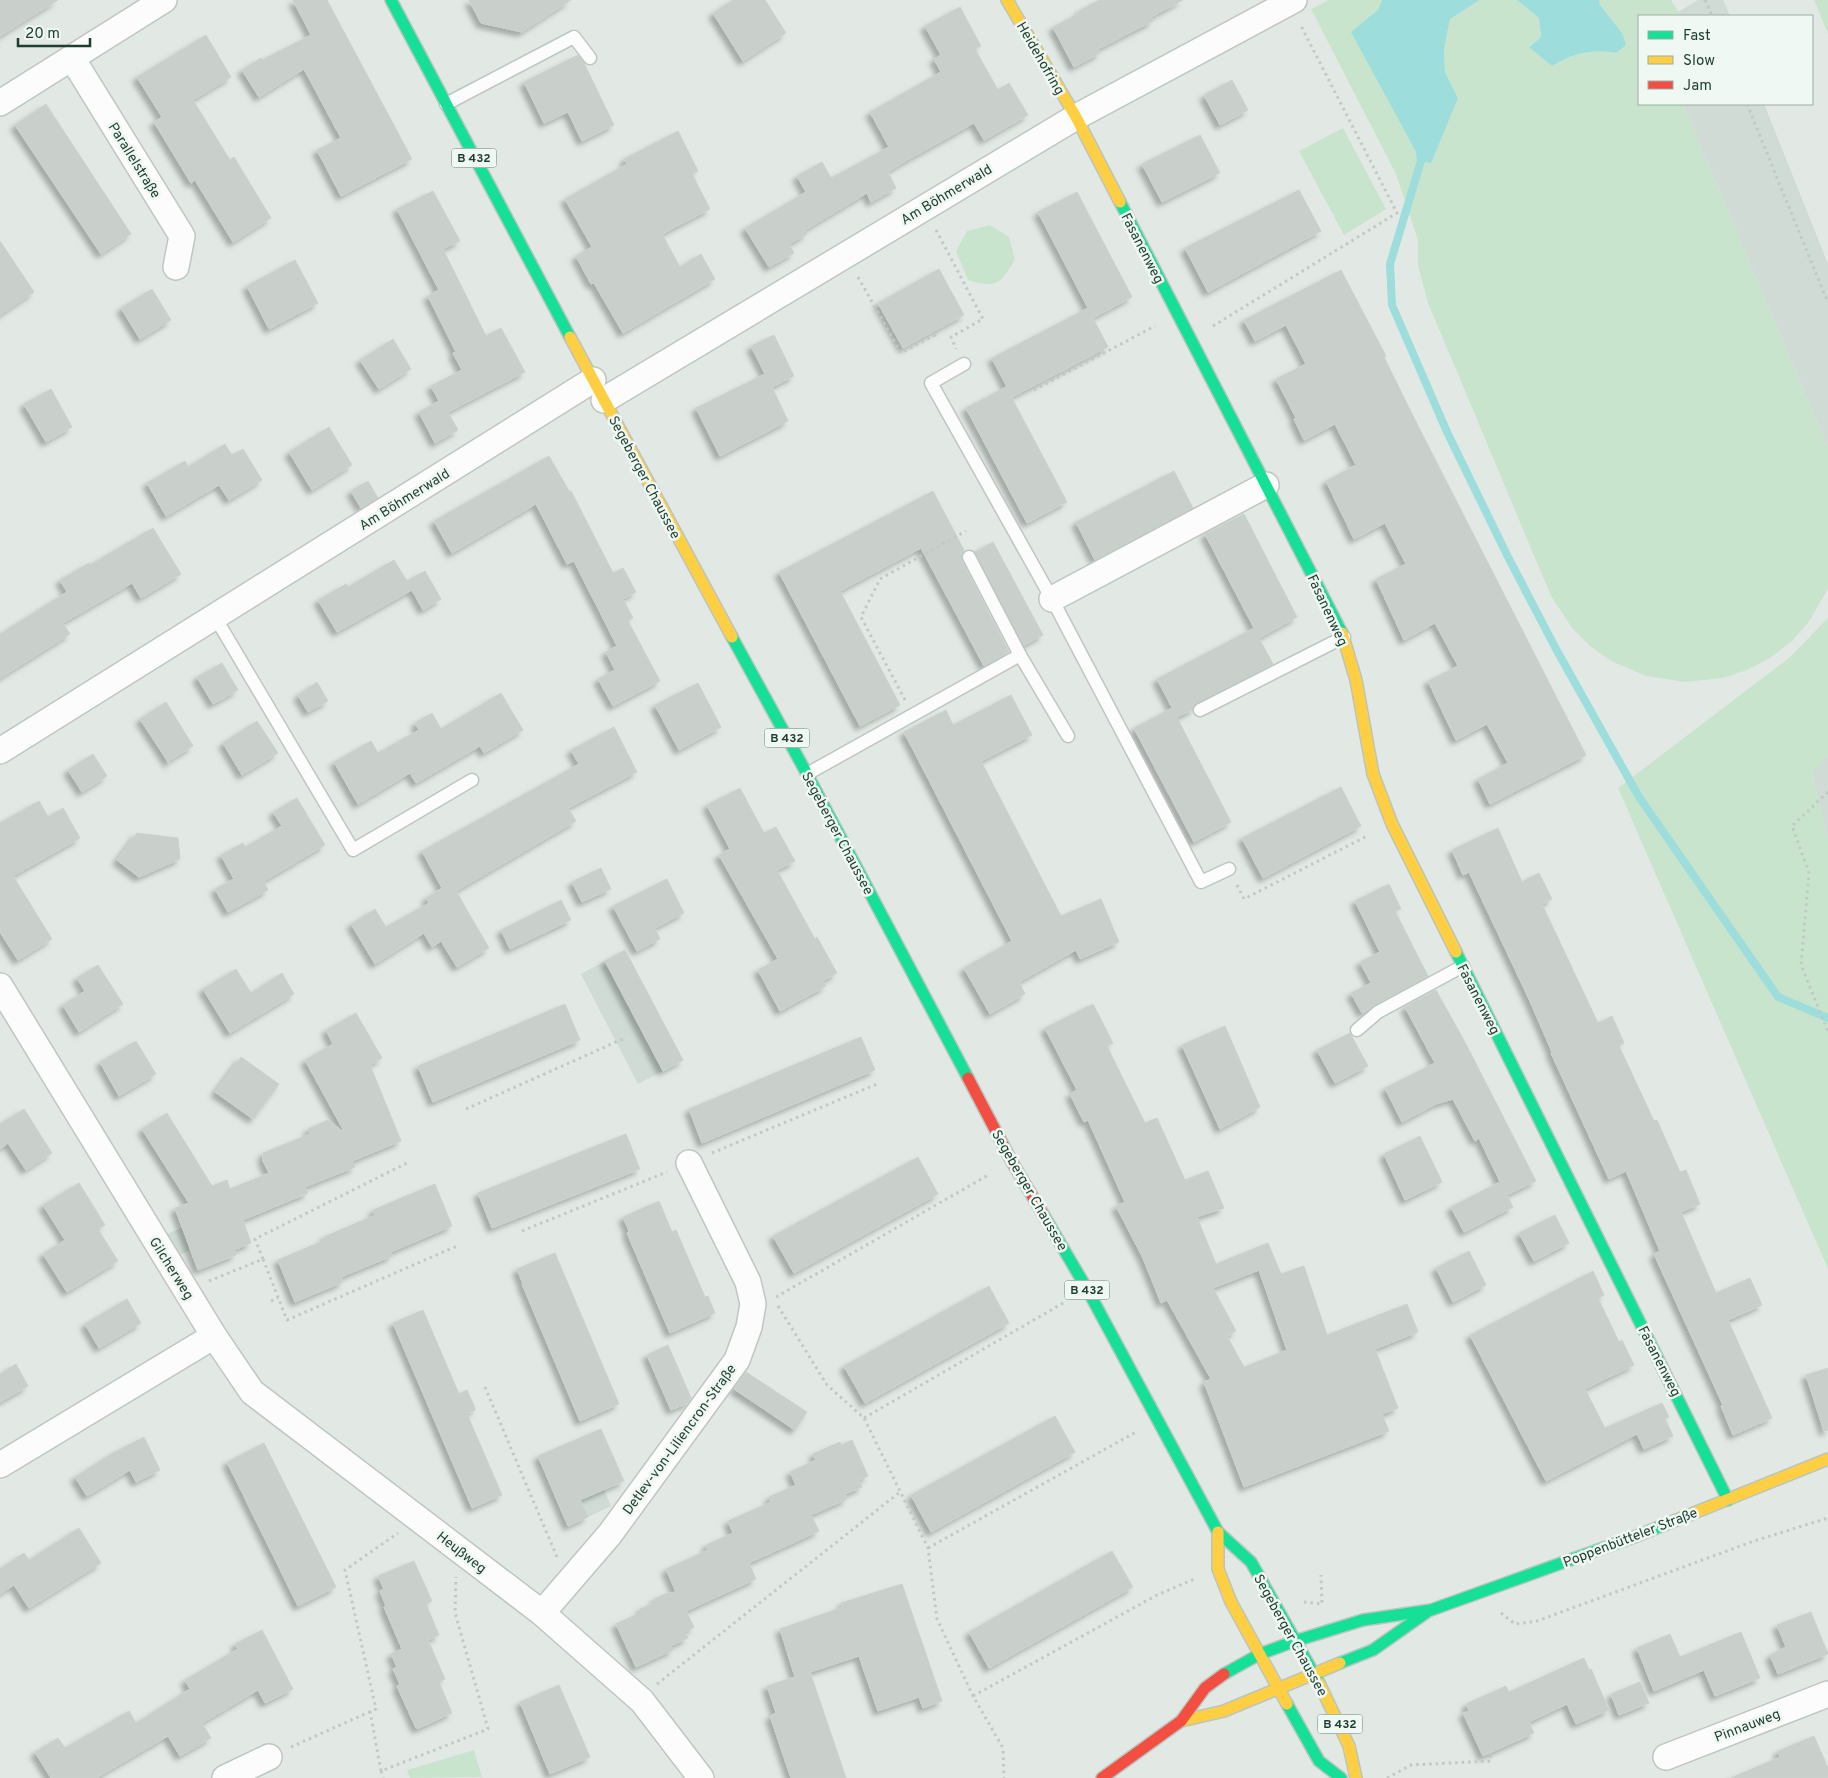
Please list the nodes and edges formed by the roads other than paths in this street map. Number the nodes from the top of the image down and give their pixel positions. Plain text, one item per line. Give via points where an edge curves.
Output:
1 (164, 0) edge
2 (391, 0) edge
3 (1006, 0) edge
4 (1292, 1) edge
5 (72, 58) junction
6 (590, 58) dead end
7 (0, 103) edge
8 (446, 104) junction
9 (1076, 117) junction
10 (176, 267) dead end
11 (964, 364) road end
12 (598, 390) junction
13 (1266, 486) junction
14 (969, 557) dead end
15 (1052, 599) junction
16 (215, 617) junction
17 (1344, 637) junction
18 (1020, 655) junction
19 (1200, 710) dead end
20 (1068, 736) dead end
21 (0, 751) edge
22 (807, 774) junction
23 (472, 780) dead end
24 (1229, 869) road end
25 (1463, 966) junction
26 (0, 986) edge
27 (1357, 1030) dead end
28 (689, 1163) road end
29 (214, 1336) junction
30 (1828, 1459) edge
31 (0, 1465) edge
32 (1728, 1500) junction
33 (1218, 1532) junction
34 (1431, 1610) junction
35 (542, 1613) junction
36 (1295, 1641) junction
37 (1260, 1654) junction
38 (1314, 1674) junction
39 (1277, 1688) junction
40 (1828, 1694) edge
41 (1181, 1721) junction
42 (269, 1757) road end
43 (1666, 1757) dead end
44 (225, 1778) edge
45 (702, 1778) edge
46 (1102, 1778) edge
47 (1341, 1778) edge
48 (1356, 1778) edge

1 - 5 street
2 - 8 main road, Segeberger Chaussee / B 432
3 - 9 main road, Heidehofring
4 - 9 street, Am Böhmerwald
5 - 7 street
5 - 10 street, Parallelstraße via 182,236
6 - 8 lane via 574,37
8 - 12 main road, Segeberger Chaussee / B 432
9 - 12 street, Am Böhmerwald via 845,254
9 - 13 main road, Fasanenweg
11 - 15 lane via 931,383
12 - 16 street, Am Böhmerwald
12 - 22 main road, Segeberger Chaussee / B 432
13 - 15 street
13 - 17 main road, Fasanenweg
14 - 18 lane
15 - 24 lane via 1201,882
16 - 21 street, Am Böhmerwald
16 - 23 lane via 353,850
17 - 19 lane
17 - 25 main road, Fasanenweg via 1356,680 1373,774 1392,824
18 - 20 lane
18 - 22 lane
22 - 33 main road, Segeberger Chaussee / B 432 via 1012,1162 1087,1289
25 - 27 lane via 1378,1012
25 - 32 main road, Fasanenweg
26 - 29 street, Gilcherweg
28 - 35 street, Detlev-von-Liliencron-Straße via 748,1282 753,1304 749,1327 737,1360 610,1534
29 - 31 street
29 - 35 street, Heußweg via 252,1392
30 - 32 main road, Poppenbütteler Straße
32 - 34 main road, Poppenbütteler Straße
33 - 36 main road, Segeberger Chaussee / B 432 via 1251,1562
33 - 37 main road, Segeberger Chaussee / B 432 via 1218,1570 1231,1602
34 - 36 main road, Poppenbütteler Straße via 1370,1619
34 - 38 main road, Poppenbütteler Straße via 1373,1650
35 - 45 street, Heußweg via 639,1698
36 - 37 main road, Poppenbütteler Straße
36 - 38 main road, Segeberger Chaussee / B 432
37 - 39 main road, Segeberger Chaussee / B 432
37 - 41 main road, Poppenbütteler Straße via 1205,1688
38 - 39 main road, Poppenbütteler Straße
38 - 48 main road, Segeberger Chaussee / B 432 via 1350,1746
39 - 41 main road, Poppenbütteler Straße via 1224,1711
39 - 47 main road, Segeberger Chaussee / B 432 via 1319,1761
40 - 43 street, Pinnauweg
41 - 46 main road, Poppenbütteler Straße
42 - 44 street

